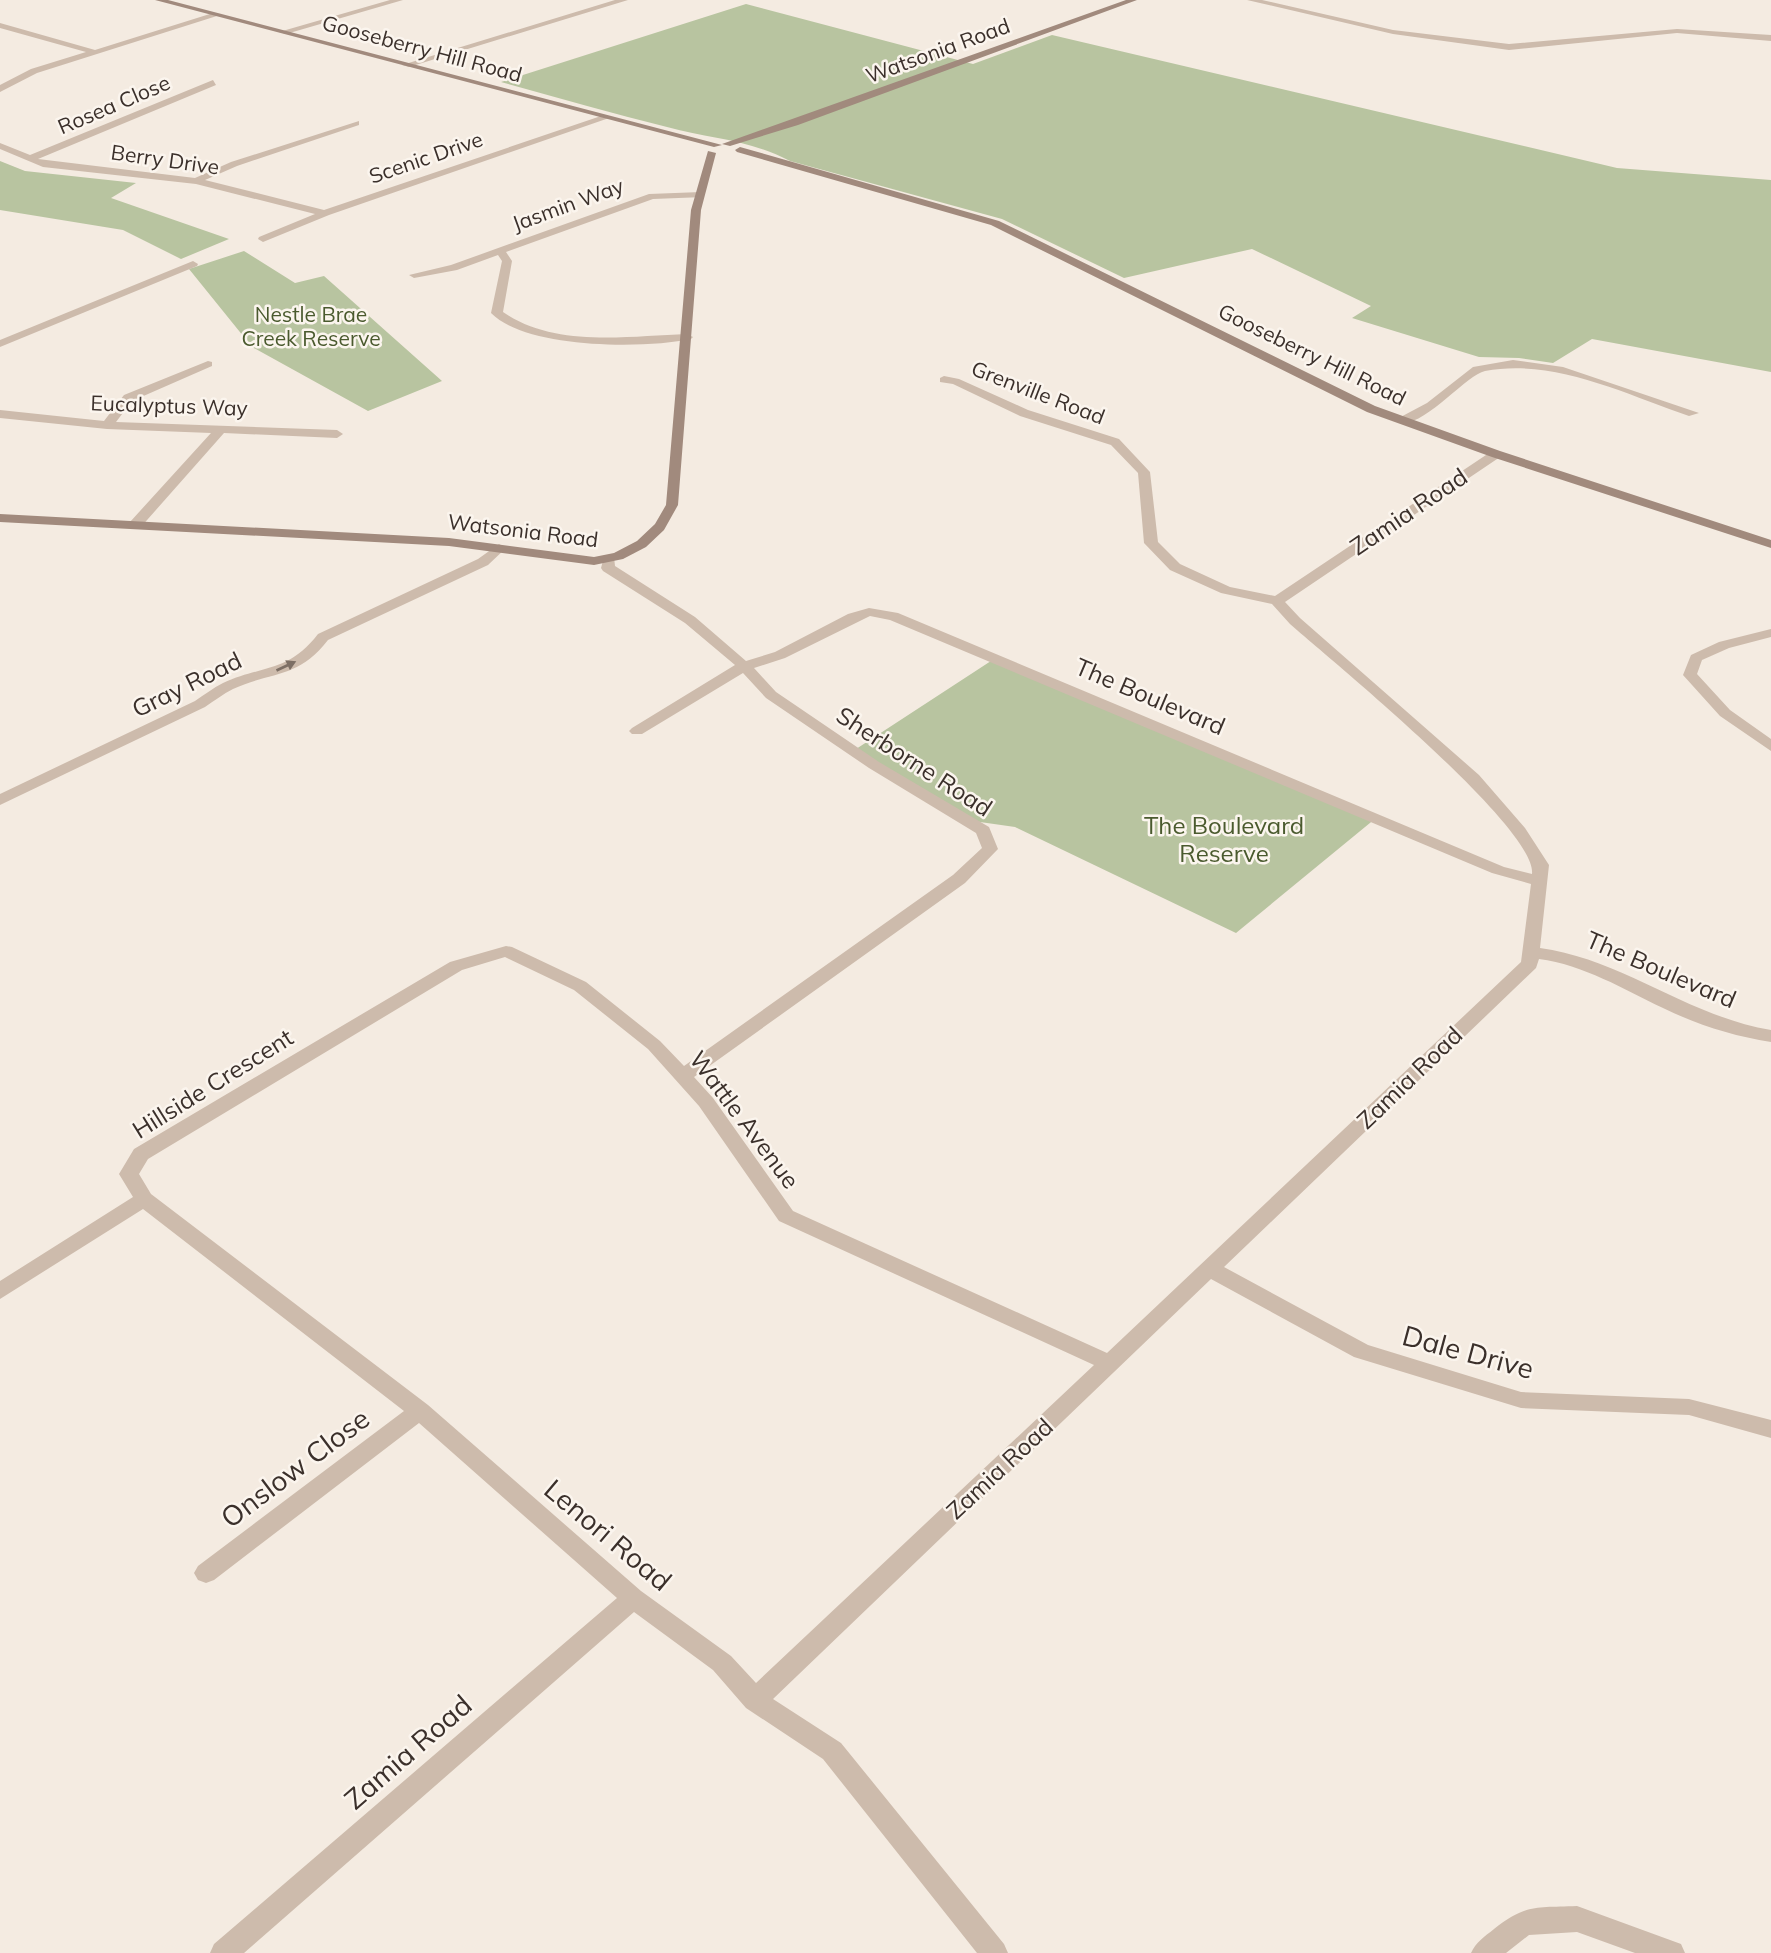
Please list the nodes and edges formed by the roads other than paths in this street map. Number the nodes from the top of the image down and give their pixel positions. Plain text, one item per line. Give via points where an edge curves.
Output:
1 (159, 0) edge
2 (399, 0) edge
3 (624, 0) edge
4 (1133, 0) edge
5 (1251, 0) edge
6 (216, 15) junction
7 (0, 25) edge
8 (283, 32) junction
9 (1771, 38) edge
10 (94, 52) junction
11 (406, 65) junction
12 (213, 83) dead end
13 (0, 89) edge
14 (604, 118) junction
15 (356, 123) dead end
16 (0, 146) edge
17 (722, 151) junction
18 (29, 159) junction
19 (196, 181) junction
20 (701, 195) junction
21 (325, 213) junction
22 (263, 239) dead end
23 (500, 251) junction
24 (193, 264) dead end
25 (414, 275) dead end
26 (687, 337) junction
27 (0, 344) edge
28 (208, 364) dead end
29 (944, 380) dead end
30 (1693, 413) dead end
31 (0, 414) edge
32 (1401, 420) junction
33 (107, 425) junction
34 (222, 428) junction
35 (337, 434) dead end
36 (1496, 454) junction
37 (0, 518) edge
38 (135, 524) junction
39 (1771, 544) edge
40 (499, 548) junction
41 (609, 560) junction
42 (1277, 601) junction
43 (1771, 633) edge
44 (744, 666) junction
45 (637, 731) dead end
46 (1771, 746) edge
47 (0, 800) edge
48 (1539, 881) junction
49 (506, 951) joint
50 (1531, 952) junction
51 (1771, 1036) edge
52 (682, 1076) junction
53 (144, 1199) junction
54 (1210, 1269) junction
55 (0, 1291) edge
56 (1111, 1364) junction
57 (420, 1411) junction
58 (1771, 1429) edge
59 (206, 1573) dead end
60 (634, 1598) junction
61 (755, 1700) junction
62 (224, 1953) edge
63 (994, 1953) edge
64 (1485, 1953) edge
65 (1671, 1953) edge

1 - 6 street, Gooseberry Hill Road
2 - 8 street
3 - 11 street
4 - 17 street, Watsonia Road
5 - 9 street via 1393,32 1509,47 1677,31
6 - 8 street, Gooseberry Hill Road
6 - 10 street
7 - 10 street
8 - 11 street, Gooseberry Hill Road
10 - 13 street via 34,71
11 - 14 street, Gooseberry Hill Road
12 - 18 street, Rosea Close
14 - 17 street, Gooseberry Hill Road
14 - 21 street, Scenic Drive
15 - 19 street
16 - 18 street, Berry Drive
17 - 20 street, Watsonia Road
17 - 32 street, Gooseberry Hill Road via 961,212 1018,232
18 - 19 street, Berry Drive
19 - 21 street, Berry Drive
20 - 23 street, Jasmin Way via 652,196
20 - 26 street, Watsonia Road via 696,210
21 - 22 street, Scenic Drive
23 - 25 street via 453,268
23 - 26 street, Jasmin Way via 507,261 497,313 506,323 575,338
24 - 27 street
26 - 41 street, Watsonia Road via 676,481 666,523 644,543
28 - 33 street via 128,398
29 - 42 street, Grenville Road via 1024,413 1115,442 1144,472 1151,542 1175,567 1226,590
30 - 32 street via 1559,369 1513,363 1477,369 1431,406
31 - 33 street, Eucalyptus Way
32 - 36 street, Gooseberry Hill Road
33 - 34 street, Eucalyptus Way
34 - 35 street, Eucalyptus Way
34 - 38 street
36 - 39 street, Gooseberry Hill Road
36 - 42 street, Zamia Road
37 - 38 street, Watsonia Road
38 - 40 street, Watsonia Road
40 - 41 street, Watsonia Road
47 -> 40 street, Gray Road via 200,704 228,686 281,670 309,655 323,637 483,562
41 - 44 street, Sherborne Road via 608,568 690,620
42 - 48 street, Zamia Road via 1473,778 1519,831 1541,865
43 - 46 street via 1696,658 1690,675 1725,713
44 - 45 street, The Boulevard
44 - 48 street, The Boulevard via 780,655 869,612 893,616 1498,870
44 - 52 street, Sherborne Road via 781,702 983,830 990,849 959,879
48 - 50 street, Zamia Road
49 - 52 street, Wattle Avenue via 580,986 654,1045
49 - 53 street, Hillside Crescent via 456,966 141,1154 129,1174
50 - 51 street, The Boulevard via 1577,959 1723,1025
50 - 54 street, Zamia Road via 1530,964
52 - 56 street, Wattle Avenue via 706,1102 786,1216
53 - 55 street
53 - 57 street, Lenori Road
54 - 56 street, Zamia Road
54 - 58 street, Dale Drive via 1361,1351 1521,1400 1689,1407
56 - 61 street, Zamia Road
57 - 59 street, Onslow Close
57 - 60 street, Lenori Road
60 - 61 street, Lenori Road via 722,1663
60 - 62 street, Zamia Road
61 - 63 street, Lenori Road via 832,1751
64 - 65 street via 1524,1922 1577,1919

